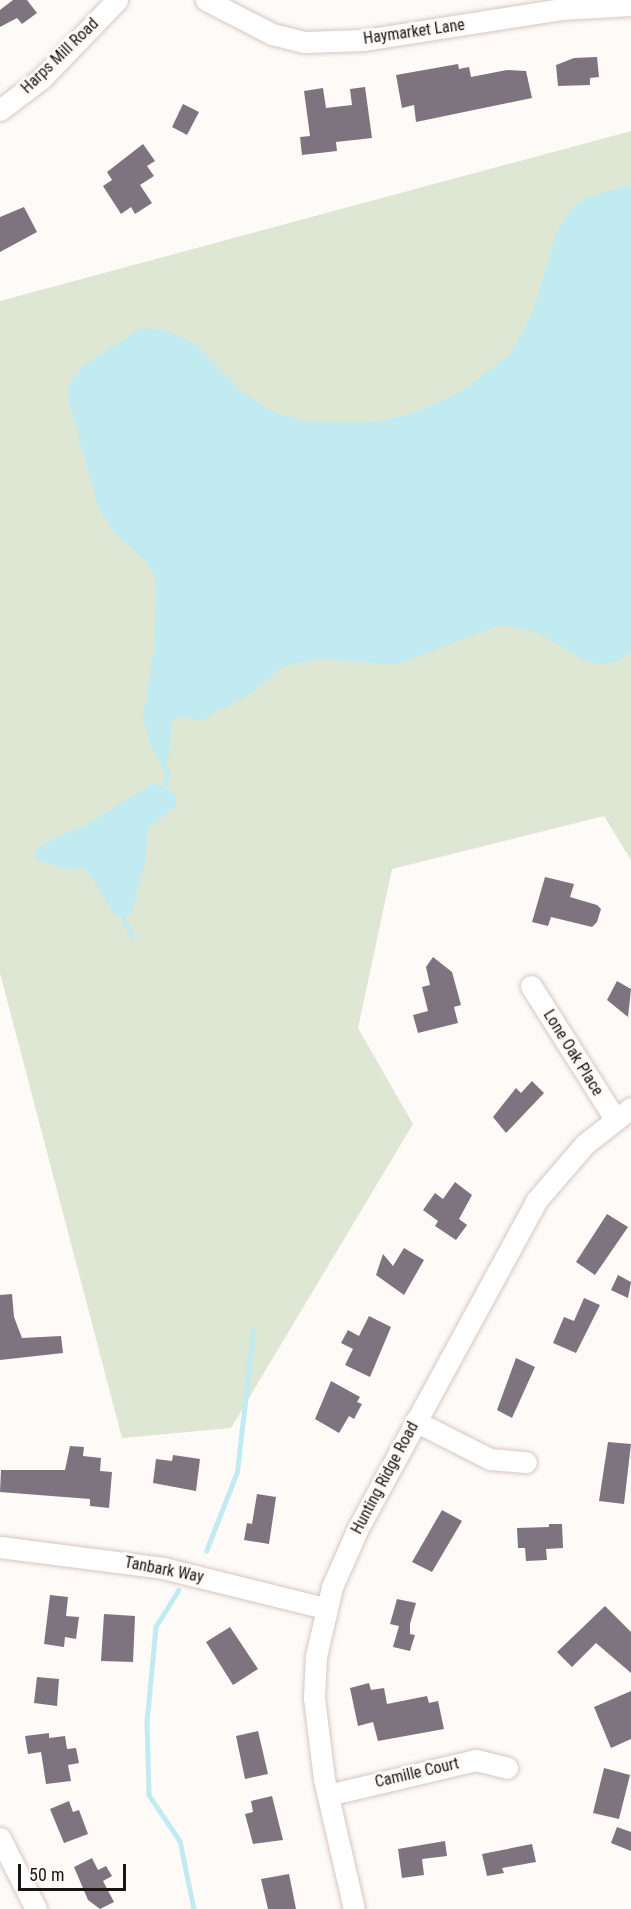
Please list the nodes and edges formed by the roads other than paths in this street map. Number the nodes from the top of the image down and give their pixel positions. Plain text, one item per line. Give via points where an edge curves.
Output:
1 (117, 0) edge
2 (206, 0) edge
3 (601, 3) edge
4 (631, 5) edge
5 (0, 110) edge
6 (531, 986) dead end
7 (623, 1113) edge
8 (415, 1421) junction
9 (526, 1462) dead end
10 (1, 1552) edge
11 (325, 1608) junction
12 (507, 1768) dead end
13 (328, 1795) junction
14 (0, 1838) edge
15 (36, 1909) edge
16 (354, 1909) edge

1 - 5 street, Harps Mill Road via 42,78
2 - 3 street, Haymarket Lane via 272,34 305,42 364,40
3 - 4 street, Haymarket Lane
6 - 7 street, Lone Oak Place
7 - 8 street, Hunting Ridge Road via 570,1159 537,1200
8 - 9 street via 490,1459
8 - 11 street, Hunting Ridge Road via 348,1547
10 - 11 street, Tanbark Way via 163,1568
11 - 13 street, Hunting Ridge Road via 316,1656 314,1697
12 - 13 street, Camille Court via 476,1760
13 - 16 street, Hunting Ridge Road
14 - 15 street

